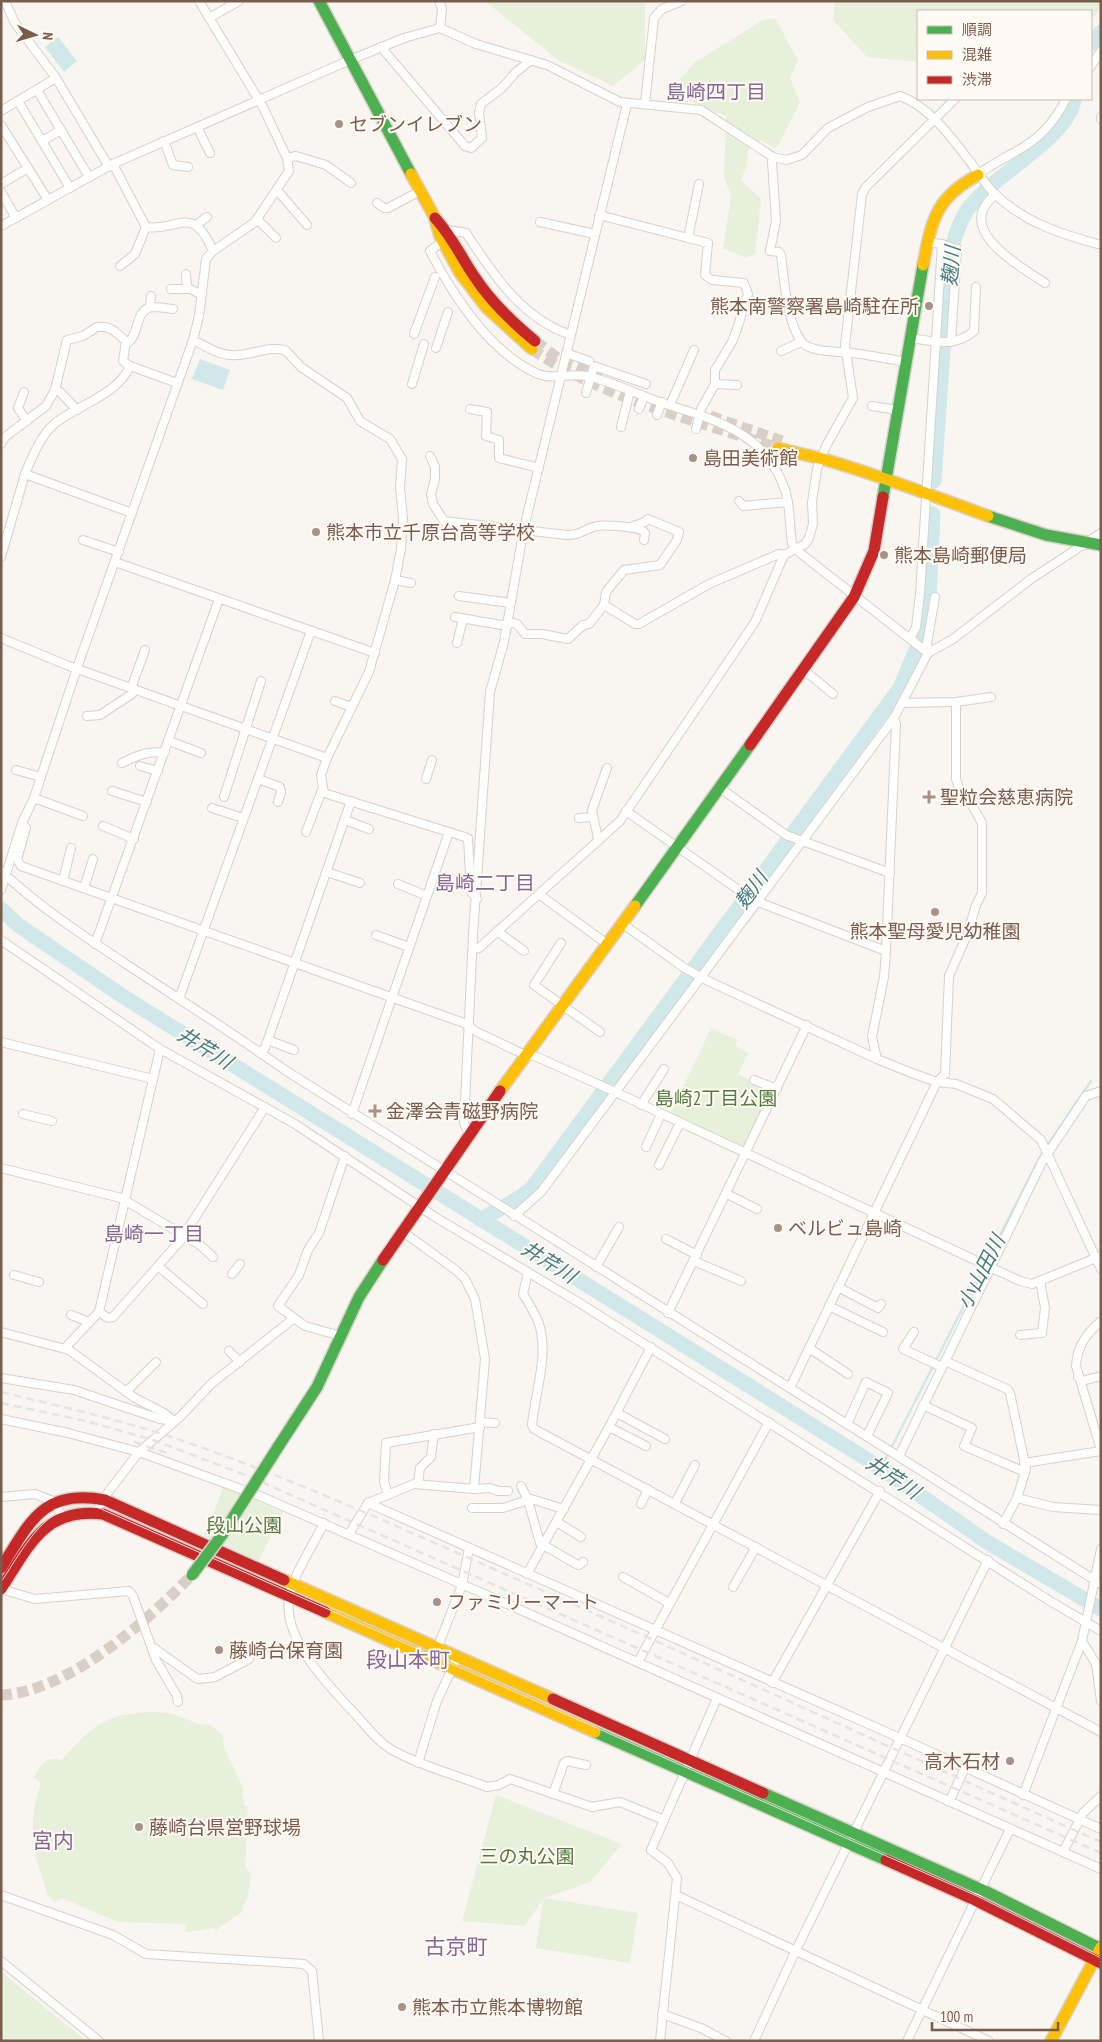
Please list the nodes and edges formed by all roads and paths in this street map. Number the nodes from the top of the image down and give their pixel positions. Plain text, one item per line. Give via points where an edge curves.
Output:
1 (5, 1) edge
2 (198, 1) edge
3 (239, 1) edge
4 (319, 1) edge
5 (439, 1) edge
6 (682, 1) edge
7 (209, 18) junction
8 (440, 28) junction
9 (381, 47) junction
10 (1101, 51) edge
11 (350, 60) junction
12 (531, 60) junction
13 (1092, 64) edge
14 (56, 78) junction
15 (37, 90) junction
16 (259, 100) junction
17 (953, 100) edge
18 (1065, 100) edge
19 (18, 101) junction
20 (627, 104) junction
21 (645, 104) junction
22 (1, 111) edge
23 (933, 119) junction
24 (1, 125) edge
25 (197, 127) junction
26 (61, 130) junction
27 (42, 141) junction
28 (164, 142) junction
29 (210, 154) dead end
30 (774, 157) junction
31 (287, 158) junction
32 (111, 165) junction
33 (188, 167) dead end
34 (28, 168) junction
35 (89, 177) junction
36 (982, 180) junction
37 (351, 183) dead end
38 (1, 184) edge
39 (699, 184) dead end
40 (70, 188) junction
41 (277, 190) junction
42 (420, 190) junction
43 (1, 192) edge
44 (994, 194) junction
45 (48, 200) junction
46 (377, 203) dead end
47 (599, 215) junction
48 (207, 217) dead end
49 (16, 218) junction
50 (257, 219) junction
51 (540, 222) dead end
52 (196, 225) junction
53 (307, 225) dead end
54 (1, 226) edge
55 (146, 228) junction
56 (258, 231) dead end
57 (594, 234) junction
58 (445, 235) junction
59 (688, 238) junction
60 (927, 242) junction
61 (944, 244) junction
62 (1101, 245) edge
63 (213, 251) junction
64 (120, 266) dead end
65 (186, 274) dead end
66 (436, 277) dead end
67 (1045, 283) dead end
68 (976, 287) dead end
69 (171, 289) dead end
70 (187, 289) junction
71 (202, 295) junction
72 (151, 296) dead end
73 (150, 307) junction
74 (173, 309) dead end
75 (448, 312) dead end
76 (414, 334) dead end
77 (571, 335) junction
78 (909, 338) junction
79 (193, 340) junction
80 (936, 341) junction
81 (801, 342) junction
82 (949, 342) junction
83 (127, 343) junction
84 (424, 344) dead end
85 (533, 345) tunnel mouth
86 (436, 348) dead end
87 (694, 350) dead end
88 (781, 352) dead end
89 (845, 352) junction
90 (566, 353) junction
91 (589, 361) dead end
92 (906, 362) junction
93 (130, 366) junction
94 (561, 376) junction
95 (590, 377) junction
96 (177, 383) junction
97 (412, 384) dead end
98 (646, 384) dead end
99 (715, 384) junction
100 (737, 385) dead end
101 (55, 390) junction
102 (630, 391) junction
103 (24, 392) dead end
104 (586, 393) dead end
105 (644, 396) junction
106 (662, 402) junction
107 (670, 405) junction
108 (872, 406) dead end
109 (470, 409) dead end
110 (639, 409) dead end
111 (77, 410) junction
112 (898, 410) junction
113 (657, 415) dead end
114 (700, 415) junction
115 (27, 421) junction
116 (621, 427) dead end
117 (696, 429) dead end
118 (1, 444) edge
119 (780, 444) tunnel mouth
120 (430, 456) dead end
121 (820, 458) junction
122 (538, 468) junction
123 (25, 474) junction
124 (887, 479) junction
125 (925, 494) junction
126 (739, 501) dead end
127 (788, 502) junction
128 (132, 513) junction
129 (1, 521) edge
130 (11, 522) junction
131 (632, 527) junction
132 (524, 528) junction
133 (1101, 533) edge
134 (83, 540) dead end
135 (644, 540) dead end
136 (1087, 542) junction
137 (1101, 545) edge
138 (795, 549) junction
139 (118, 552) junction
140 (784, 555) junction
141 (1, 558) edge
142 (115, 562) junction
143 (395, 580) junction
144 (411, 583) dead end
145 (459, 596) dead end
146 (854, 597) junction
147 (935, 597) dead end
148 (219, 600) junction
149 (511, 603) junction
150 (604, 605) junction
151 (507, 624) junction
152 (311, 631) junction
153 (1, 638) edge
154 (912, 641) junction
155 (457, 643) dead end
156 (145, 650) dead end
157 (926, 651) junction
158 (375, 653) junction
159 (77, 668) junction
160 (804, 670) junction
161 (261, 681) dead end
162 (132, 688) junction
163 (833, 694) dead end
164 (991, 697) dead end
165 (335, 701) dead end
166 (956, 702) junction
167 (902, 704) junction
168 (182, 705) junction
169 (352, 707) junction
170 (88, 716) dead end
171 (894, 718) junction
172 (247, 729) junction
173 (273, 738) junction
174 (168, 741) junction
175 (165, 752) junction
176 (201, 753) dead end
177 (327, 758) junction
178 (432, 760) dead end
179 (122, 763) dead end
180 (140, 766) dead end
181 (606, 768) dead end
182 (16, 770) dead end
183 (158, 771) junction
184 (40, 777) junction
185 (258, 779) junction
186 (426, 779) dead end
187 (720, 788) junction
188 (322, 790) junction
189 (112, 791) dead end
190 (224, 797) dead end
191 (34, 798) junction
192 (147, 802) junction
193 (278, 802) dead end
194 (351, 802) junction
195 (212, 808) dead end
196 (626, 811) junction
197 (83, 816) dead end
198 (592, 817) junction
199 (243, 818) junction
200 (579, 818) dead end
201 (345, 820) junction
202 (22, 823) junction
203 (103, 826) dead end
204 (369, 829) dead end
205 (306, 832) dead end
206 (449, 832) junction
207 (134, 839) junction
208 (598, 839) junction
209 (799, 841) junction
210 (678, 847) junction
211 (71, 848) dead end
212 (93, 859) dead end
213 (327, 872) junction
214 (890, 873) junction
215 (4, 875) edge
216 (63, 881) junction
217 (360, 884) dead end
218 (398, 884) dead end
219 (84, 888) junction
220 (1, 890) edge
221 (540, 895) junction
222 (427, 896) junction
223 (112, 898) junction
224 (477, 899) junction
225 (755, 900) junction
226 (623, 924) junction
227 (203, 930) junction
228 (497, 931) junction
229 (376, 935) dead end
230 (1, 940) edge
231 (95, 944) junction
232 (561, 944) dead end
233 (607, 944) junction
234 (409, 947) junction
235 (474, 949) junction
236 (524, 951) dead end
237 (886, 951) junction
238 (294, 962) junction
239 (699, 976) junction
240 (392, 997) junction
241 (179, 999) junction
242 (563, 1006) junction
243 (807, 1025) junction
244 (470, 1026) junction
245 (600, 1032) dead end
246 (268, 1040) junction
247 (1, 1042) edge
248 (160, 1049) junction
249 (294, 1050) dead end
250 (260, 1053) junction
251 (529, 1055) junction
252 (877, 1059) junction
253 (664, 1069) dead end
254 (153, 1079) junction
255 (754, 1080) dead end
256 (937, 1082) junction
257 (777, 1089) junction
258 (613, 1091) junction
259 (1101, 1091) edge
260 (641, 1105) junction
261 (265, 1107) junction
262 (23, 1114) dead end
263 (352, 1114) junction
264 (661, 1114) junction
265 (52, 1121) dead end
266 (680, 1123) junction
267 (469, 1134) junction
268 (646, 1147) dead end
269 (1049, 1154) junction
270 (745, 1155) junction
271 (345, 1156) junction
272 (659, 1165) dead end
273 (1, 1168) edge
274 (445, 1172) junction
275 (727, 1194) junction
276 (126, 1201) junction
277 (421, 1205) junction
278 (756, 1209) dead end
279 (510, 1213) junction
280 (873, 1213) junction
281 (619, 1227) dead end
282 (402, 1231) junction
283 (183, 1235) junction
284 (666, 1239) dead end
285 (213, 1257) dead end
286 (1098, 1257) edge
287 (696, 1258) junction
288 (240, 1264) dead end
289 (159, 1267) junction
290 (596, 1267) junction
291 (990, 1268) junction
292 (1101, 1269) edge
293 (528, 1272) junction
294 (232, 1274) dead end
295 (14, 1275) dead end
296 (741, 1281) dead end
297 (1040, 1281) junction
298 (39, 1282) dead end
299 (838, 1287) junction
300 (203, 1304) dead end
301 (881, 1304) dead end
302 (829, 1306) junction
303 (99, 1312) junction
304 (668, 1313) junction
305 (71, 1316) dead end
306 (293, 1319) junction
307 (1101, 1321) edge
308 (89, 1322) junction
309 (1, 1332) edge
310 (883, 1332) dead end
311 (914, 1332) dead end
312 (1020, 1335) dead end
313 (341, 1336) junction
314 (650, 1347) junction
315 (65, 1348) junction
316 (809, 1348) junction
317 (229, 1351) dead end
318 (156, 1362) dead end
319 (240, 1362) junction
320 (943, 1364) junction
321 (848, 1374) dead end
322 (1101, 1376) edge
323 (1078, 1377) junction
324 (1, 1378) edge
325 (790, 1388) junction
326 (126, 1392) junction
327 (923, 1405) junction
328 (617, 1413) junction
329 (1, 1419) edge
330 (174, 1421) junction
331 (769, 1422) junction
332 (495, 1423) dead end
333 (847, 1424) junction
334 (480, 1425) junction
335 (609, 1427) junction
336 (434, 1434) junction
337 (867, 1436) junction
338 (665, 1439) dead end
339 (1099, 1439) edge
340 (646, 1446) dead end
341 (1101, 1451) edge
342 (139, 1452) junction
343 (900, 1456) junction
344 (592, 1458) junction
345 (1024, 1463) junction
346 (695, 1465) dead end
347 (1025, 1472) junction
348 (418, 1484) junction
349 (521, 1486) dead end
350 (474, 1489) junction
351 (648, 1489) junction
352 (508, 1491) dead end
353 (880, 1491) junction
354 (388, 1494) junction
355 (1, 1496) edge
356 (1017, 1498) junction
357 (104, 1500) junction
358 (528, 1500) junction
359 (53, 1502) junction
360 (674, 1503) junction
361 (368, 1504) junction
362 (641, 1504) dead end
363 (472, 1508) dead end
364 (564, 1508) junction
365 (1101, 1510) edge
366 (96, 1513) junction
367 (62, 1516) junction
368 (557, 1522) junction
369 (324, 1523) junction
370 (712, 1524) junction
371 (1003, 1524) junction
372 (349, 1534) junction
373 (581, 1537) dead end
374 (543, 1546) junction
375 (756, 1547) junction
376 (469, 1548) junction
377 (1101, 1549) edge
378 (988, 1560) junction
379 (583, 1562) dead end
380 (1, 1568) edge
381 (527, 1574) junction
382 (192, 1575) tunnel mouth
383 (623, 1577) dead end
384 (1097, 1579) edge
385 (462, 1585) junction
386 (826, 1585) junction
387 (734, 1587) dead end
388 (1, 1589) edge
389 (291, 1590) junction
390 (669, 1603) junction
391 (1087, 1620) junction
392 (654, 1630) junction
393 (1101, 1631) edge
394 (1082, 1641) junction
395 (151, 1646) junction
396 (944, 1647) junction
397 (437, 1649) junction
398 (249, 1659) dead end
399 (638, 1662) junction
400 (455, 1663) junction
401 (772, 1683) junction
402 (717, 1698) junction
403 (1101, 1701) edge
404 (178, 1702) dead end
405 (1058, 1708) junction
406 (1101, 1732) edge
407 (900, 1738) junction
408 (689, 1760) junction
409 (418, 1763) junction
410 (586, 1766) dead end
411 (965, 1768) junction
412 (685, 1772) junction
413 (883, 1772) junction
414 (553, 1794) junction
415 (1023, 1795) junction
416 (1101, 1796) edge
417 (949, 1802) junction
418 (664, 1820) junction
419 (1079, 1820) junction
420 (1010, 1829) junction
421 (1101, 1829) edge
422 (854, 1833) junction
423 (849, 1844) junction
424 (1063, 1852) junction
425 (1101, 1869) edge
426 (978, 1894) junction
427 (1, 1895) edge
428 (676, 1895) junction
429 (796, 1950) junction
430 (1099, 1954) edge
431 (1, 1961) edge
432 (922, 2009) junction
433 (662, 2014) junction
434 (99, 2041) edge
435 (319, 2041) edge
436 (660, 2041) edge
437 (726, 2041) edge
438 (754, 2041) edge
439 (907, 2041) edge
440 (989, 2041) edge
441 (1052, 2041) edge

1 - 14 street via 14,23
2 - 7 street
3 - 7 street
4 - 11 street
5 - 8 street via 442,9
6 - 21 street via 662,9 654,18
7 - 16 street
8 - 9 street
8 - 12 street via 476,44
9 - 11 street
9 - 12 street via 438,116 465,146 471,148 482,138 481,104
10 - 13 street
11 - 16 street
11 - 42 street
12 - 20 street
14 - 15 street
14 - 32 street
15 - 19 street
15 - 26 street
16 - 25 street
16 - 31 street
17 - 23 street
18 - 36 street via 1059,112 1028,145 985,169
19 - 22 street
19 - 27 street
20 - 21 street
20 - 47 street
21 - 30 street via 701,110
23 - 30 street via 911,100 900,96 868,107 828,128 802,155 786,160
23 - 36 street
23 - 89 street via 862,194
24 - 34 street
25 - 28 street
25 - 29 street
26 - 27 street
26 - 35 street
27 - 40 street
28 - 32 street
28 - 33 street via 173,164
30 - 81 street via 776,221 770,250 781,255 788,303
31 - 37 street via 296,156 326,165
31 - 41 street via 289,171
32 - 35 street
32 - 55 street
34 - 38 street
34 - 45 street
35 - 40 street
36 - 44 street
36 - 60 street via 957,187 938,207
39 - 59 street
40 - 45 street
41 - 50 street
41 - 53 street
42 - 46 street via 388,208
42 - 58 street
43 - 49 street
44 - 62 street via 1031,221 1054,232
44 - 67 street via 982,218 994,247
45 - 49 street
47 - 57 street
47 - 59 street
48 - 52 street
49 - 54 street
50 - 56 street via 274,239
50 - 63 street via 249,228
51 - 57 street
52 - 55 street via 182,222
52 - 63 street
55 - 64 street via 135,254
57 - 77 street
58 - 77 street via 466,233 514,298 542,323
58 - 85 street via 472,292 498,321
58 - 94 street via 430,251 453,292 482,329 512,359 546,376
59 - 99 street via 708,243 705,275 712,280 744,283 747,287 748,294 732,342 715,370
60 - 61 street
60 - 78 street
61 - 80 street
61 - 82 street via 956,247
63 - 71 street via 204,266
65 - 70 street
66 - 76 street
68 - 82 street via 974,331 965,339
69 - 70 street
70 - 71 street
71 - 79 street
72 - 73 street
73 - 74 street
73 - 83 street via 138,319
75 - 86 street
77 - 90 street
78 - 80 street
78 - 92 street
79 - 96 street
79 - 143 street via 216,353 231,355 266,348 285,350 302,367 347,398 364,425 390,439 402,458 403,518
80 - 82 street
80 - 125 street
81 - 88 street
81 - 89 street via 837,354
83 - 93 street via 123,361
83 - 101 street via 106,327 97,327 83,336 67,340
84 - 97 street
87 - 107 street
89 - 92 street
89 - 121 street via 853,398
90 - 91 street
90 - 94 street
92 - 112 street
93 - 96 street
93 - 111 street via 114,386
94 - 95 street
94 - 122 street
95 - 98 street via 592,368 597,366
95 - 102 street
95 - 104 street
96 - 128 street
99 - 100 street
99 - 114 street
101 - 111 street
101 - 115 street via 41,412
102 - 105 street
102 - 116 street
103 - 115 street via 18,408
105 - 106 street
105 - 110 street
106 - 107 street
106 - 113 street
107 - 114 street
108 - 112 street
109 - 122 street via 487,412 486,436 499,440 499,458
111 - 123 street via 54,424
112 - 124 street
114 - 117 street
114 - 127 street via 730,426 764,452 785,489
115 - 118 street via 5,437
119 - 121 street via 808,457
120 - 132 street via 435,467 432,504 444,520
121 - 124 street
121 - 138 street via 813,488 811,531 805,544
122 - 132 street
123 - 128 street
123 - 130 street
124 - 125 street
124 - 146 street via 874,552
125 - 136 street via 1038,533
125 - 154 street via 920,594
126 - 127 street via 743,506
127 - 138 street
128 - 139 street
129 - 130 street
130 - 141 street
131 - 132 street via 597,526 580,535
131 - 135 street via 643,529
131 - 150 street via 648,518 679,532 660,565 624,570 606,592
132 - 149 street
133 - 136 street
134 - 139 street
136 - 137 street
136 - 157 street via 1031,579 953,640
138 - 140 street
138 - 146 street
139 - 142 street
140 - 150 street via 779,554 709,584 639,624
140 - 196 street via 755,622
142 - 148 street
142 - 159 street
143 - 144 street
143 - 158 street
145 - 149 street
146 - 154 street
146 - 160 street
147 - 157 street
148 - 152 street
148 - 168 street
149 - 151 street
150 - 151 street via 590,624 583,625 568,639 525,634 517,624
151 - 155 street via 459,618
151 - 224 street via 490,692
152 - 158 street
152 - 173 street
153 - 159 street
154 - 157 street
156 - 162 street
157 - 167 street
158 - 169 street
159 - 162 street
159 - 184 street
160 - 163 street
160 - 187 street
161 - 172 street
162 - 168 street
162 - 170 street via 132,694 127,698 100,715
164 - 166 street
165 - 169 street
166 - 167 street
166 - 256 street via 956,779 982,823 982,893 949,976 945,1074
167 - 171 street
168 - 172 street
168 - 174 street
169 - 177 street
171 - 209 street
171 - 214 street
172 - 173 street
172 - 190 street
173 - 177 street
173 - 185 street
174 - 175 street
174 - 176 street
175 - 179 street via 142,753
175 - 183 street
177 - 188 street via 321,775
178 - 186 street
180 - 183 street
181 - 198 street
182 - 184 street
183 - 192 street
184 - 191 street
185 - 193 street via 280,786
185 - 199 street
187 - 209 street
187 - 210 street
188 - 194 street
188 - 205 street
189 - 192 street
191 - 197 street
191 - 202 street
192 - 207 street
194 - 201 street
194 - 206 street
195 - 199 street
196 - 208 street
196 - 210 street
198 - 200 street
198 - 208 street
199 - 227 street
201 - 204 street
201 - 213 street
202 - 215 street
202 - 216 street via 26,828 18,863
203 - 207 street
206 - 222 street
206 - 224 street via 468,838 471,892
207 - 223 street
208 - 221 street
209 - 214 street
209 - 225 street
210 - 225 street
210 - 226 street
211 - 216 street
212 - 219 street
213 - 217 street
213 - 238 street
214 - 237 street
215 - 220 street
215 - 231 street
216 - 219 street
218 - 222 street
219 - 223 street
221 - 228 street
221 - 233 street
222 - 234 street
223 - 227 street
223 - 231 street
224 - 235 street
225 - 237 street
225 - 239 street
226 - 233 street
226 - 239 street
227 - 238 street
227 - 241 street
228 - 235 street
228 - 236 street
229 - 234 street
230 - 248 street
231 - 241 street
232 - 242 street via 534,985
233 - 242 street
234 - 240 street
235 - 244 street
237 - 252 street via 872,1037
238 - 240 street
238 - 246 street
239 - 243 street
239 - 258 street
240 - 244 street
240 - 263 street
241 - 250 street
242 - 245 street
242 - 251 street
243 - 252 street
243 - 257 street
244 - 251 street
244 - 267 street via 464,1123
246 - 249 street
246 - 250 street
247 - 254 street
248 - 254 street
248 - 261 street
250 - 263 street
251 - 258 street
251 - 267 street
252 - 256 street
253 - 260 street
254 - 276 street
255 - 257 street
256 - 269 street via 956,1084 992,1099 1041,1140
256 - 280 street
257 - 270 street
258 - 260 street
258 - 279 street via 541,1192
259 - 269 street via 1086,1096
260 - 264 street
261 - 271 street
261 - 283 street
262 - 265 street
263 - 274 street
264 - 266 street
264 - 268 street
266 - 270 street
266 - 272 street
267 - 274 street
269 - 286 street
269 - 291 street via 1042,1162
270 - 275 street
270 - 280 street
271 - 277 street
271 - 306 street via 319,1233 308,1250 299,1275 278,1306
273 - 276 street
274 - 277 street
274 - 279 street
275 - 278 street
275 - 287 street
276 - 283 street
276 - 303 street
277 - 282 street
277 - 293 street
279 - 290 street
280 - 291 street
280 - 299 street
281 - 290 street
282 - 313 street via 359,1297
282 - 334 street via 456,1271 465,1280 474,1299 485,1359
283 - 285 street
283 - 289 street
284 - 287 street
286 - 292 street
286 - 297 street
287 - 296 street
287 - 304 street
288 - 294 street
289 - 300 street
289 - 303 street via 113,1317 108,1318
290 - 304 street
291 - 297 street via 1032,1284
291 - 320 street
293 - 314 street
293 - 344 street via 523,1294 538,1322 542,1358 532,1425 534,1429
295 - 298 street
297 - 312 street via 1045,1308 1042,1333
299 - 301 street via 878,1308
299 - 302 street
302 - 310 street
302 - 316 street
303 - 308 street
304 - 325 street
305 - 308 street
306 - 313 street via 305,1326
306 - 319 street
307 - 323 street via 1089,1330 1076,1356
308 - 315 street
309 - 315 street
311 - 320 street via 903,1349
313 - 382 street, bridge via 317,1387 222,1535
314 - 328 street
314 - 331 street
315 - 326 street
316 - 321 street
316 - 325 street
317 - 319 street
318 - 326 street
319 - 330 street via 211,1384
320 - 327 street
320 - 345 street via 1010,1392
322 - 323 street via 1082,1381
323 - 339 street
324 - 330 street via 74,1390 160,1420
325 - 333 street
326 - 330 street
327 - 343 street
327 - 347 street via 972,1428 964,1446
328 - 335 street
328 - 338 street
329 - 342 street
330 - 342 street
331 - 353 street
331 - 370 street
332 - 334 street
333 - 337 street
333 - 337 street via 866,1382 888,1393
334 - 336 street
334 - 350 street
335 - 340 street
335 - 344 street
336 - 348 street via 432,1457 420,1468
336 - 354 street via 386,1443 384,1482
337 - 343 street
339 - 341 street
341 - 345 street
342 - 357 street
342 - 369 street
343 - 371 street
344 - 351 street
344 - 364 street
345 - 347 street
346 - 360 street
347 - 356 street
348 - 350 street
348 - 354 street
349 - 358 street
350 - 352 street
351 - 360 street
351 - 362 street
353 - 378 street
353 - 386 street
354 - 361 street
355 - 359 street via 35,1494
356 - 365 street via 1053,1507
356 - 371 street
357 - 359 street via 81,1496 64,1497
357 - 366 street
357 - 389 street
358 - 363 street via 503,1508
358 - 364 street
358 - 374 street
359 - 367 street
359 - 380 street via 35,1517
360 - 370 street
361 - 372 street
361 - 376 street
364 - 368 street
366 - 367 street via 81,1511
366 - 389 street
367 - 388 street via 39,1534
368 - 373 street
368 - 374 street
369 - 372 street
369 - 389 street
370 - 375 street
370 - 390 street
371 - 384 street
372 - 385 street
374 - 379 street via 576,1564
374 - 381 street
375 - 386 street
375 - 387 street
376 - 381 street
376 - 385 street
377 - 384 street
378 - 391 street
378 - 396 street
381 - 392 street
383 - 390 street
384 - 391 street
385 - 397 street
385 - 399 street
386 - 396 street
386 - 401 street
388 - 395 street via 35,1599 129,1591
389 - 397 street
389 - 400 street
389 - 409 street via 290,1619 321,1677 376,1736 393,1751
390 - 392 street
391 - 393 street
391 - 394 street
392 - 399 street
392 - 401 street
394 - 403 street via 1096,1664
394 - 405 street
395 - 398 street via 198,1678 215,1677
395 - 404 street
396 - 405 street
396 - 407 street
397 - 400 street
399 - 402 street
400 - 408 street
400 - 409 street via 437,1701
400 - 412 street
401 - 407 street
402 - 408 street
402 - 413 street
405 - 406 street
405 - 415 street
407 - 411 street
407 - 413 street
408 - 412 street
408 - 422 street
409 - 414 street via 487,1787 510,1780
410 - 414 street via 567,1761
411 - 415 street
411 - 417 street
412 - 418 street
412 - 423 street
413 - 417 street
413 - 422 street
414 - 418 street via 592,1807 620,1802
415 - 419 street
416 - 419 street
417 - 420 street
418 - 428 street via 652,1852 674,1870
419 - 421 street
419 - 424 street
420 - 424 street
420 - 426 street
422 - 423 street
422 - 426 street
423 - 426 street
423 - 429 street
424 - 425 street
426 - 430 street
426 - 432 street
427 - 435 street via 113,1935 146,1954 304,1964 312,1971
428 - 429 street
428 - 433 street
429 - 432 street
429 - 438 street
430 - 441 street via 1054,2032
431 - 434 street
432 - 439 street
432 - 440 street
433 - 436 street
433 - 437 street

